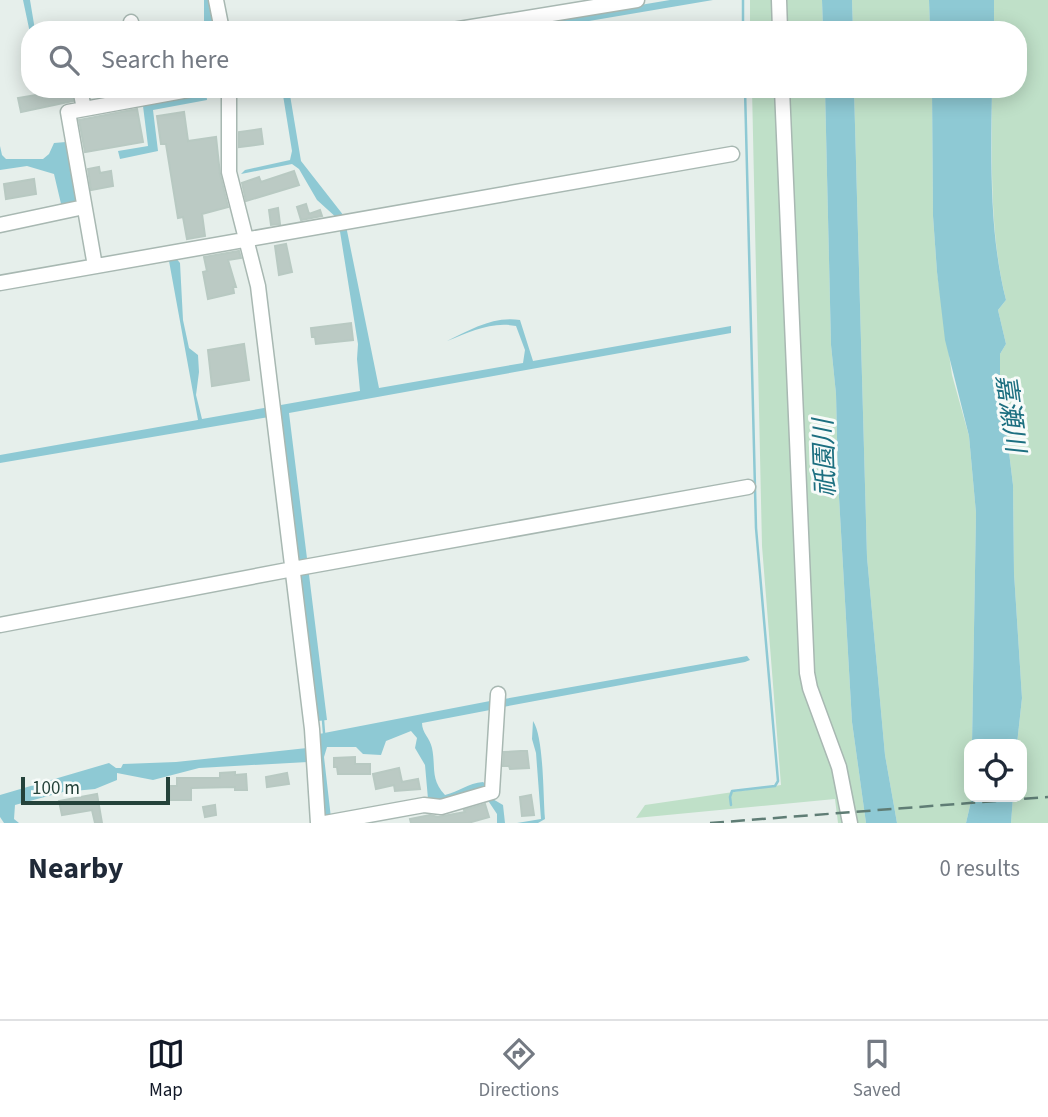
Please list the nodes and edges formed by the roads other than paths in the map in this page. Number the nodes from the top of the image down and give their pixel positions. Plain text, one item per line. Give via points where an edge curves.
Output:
1 (216, 0) edge
2 (637, 0) edge
3 (779, 0) edge
4 (220, 21) edge
5 (508, 21) edge
6 (780, 21) edge
7 (82, 98) edge
8 (130, 98) edge
9 (229, 98) edge
10 (782, 98) edge
11 (84, 110) junction
12 (732, 154) dead end
13 (85, 207) junction
14 (0, 225) edge
15 (248, 239) junction
16 (95, 266) junction
17 (0, 283) edge
18 (748, 487) dead end
19 (300, 568) junction
20 (0, 625) edge
21 (498, 701) dead end
22 (318, 823) edge
23 (325, 823) edge
24 (334, 823) edge
25 (850, 823) edge

1 - 4 street
2 - 5 street
3 - 6 street
7 - 11 street
8 - 11 street
9 - 15 street via 229,172
10 - 25 street via 807,673 839,766
11 - 13 street via 68,113
12 - 15 street
13 - 14 street
13 - 16 street
15 - 16 street
15 - 19 street
16 - 17 street
18 - 19 street
19 - 20 street
19 - 22 street
21 - 24 street via 492,792 441,807 424,805
23 - 24 street

